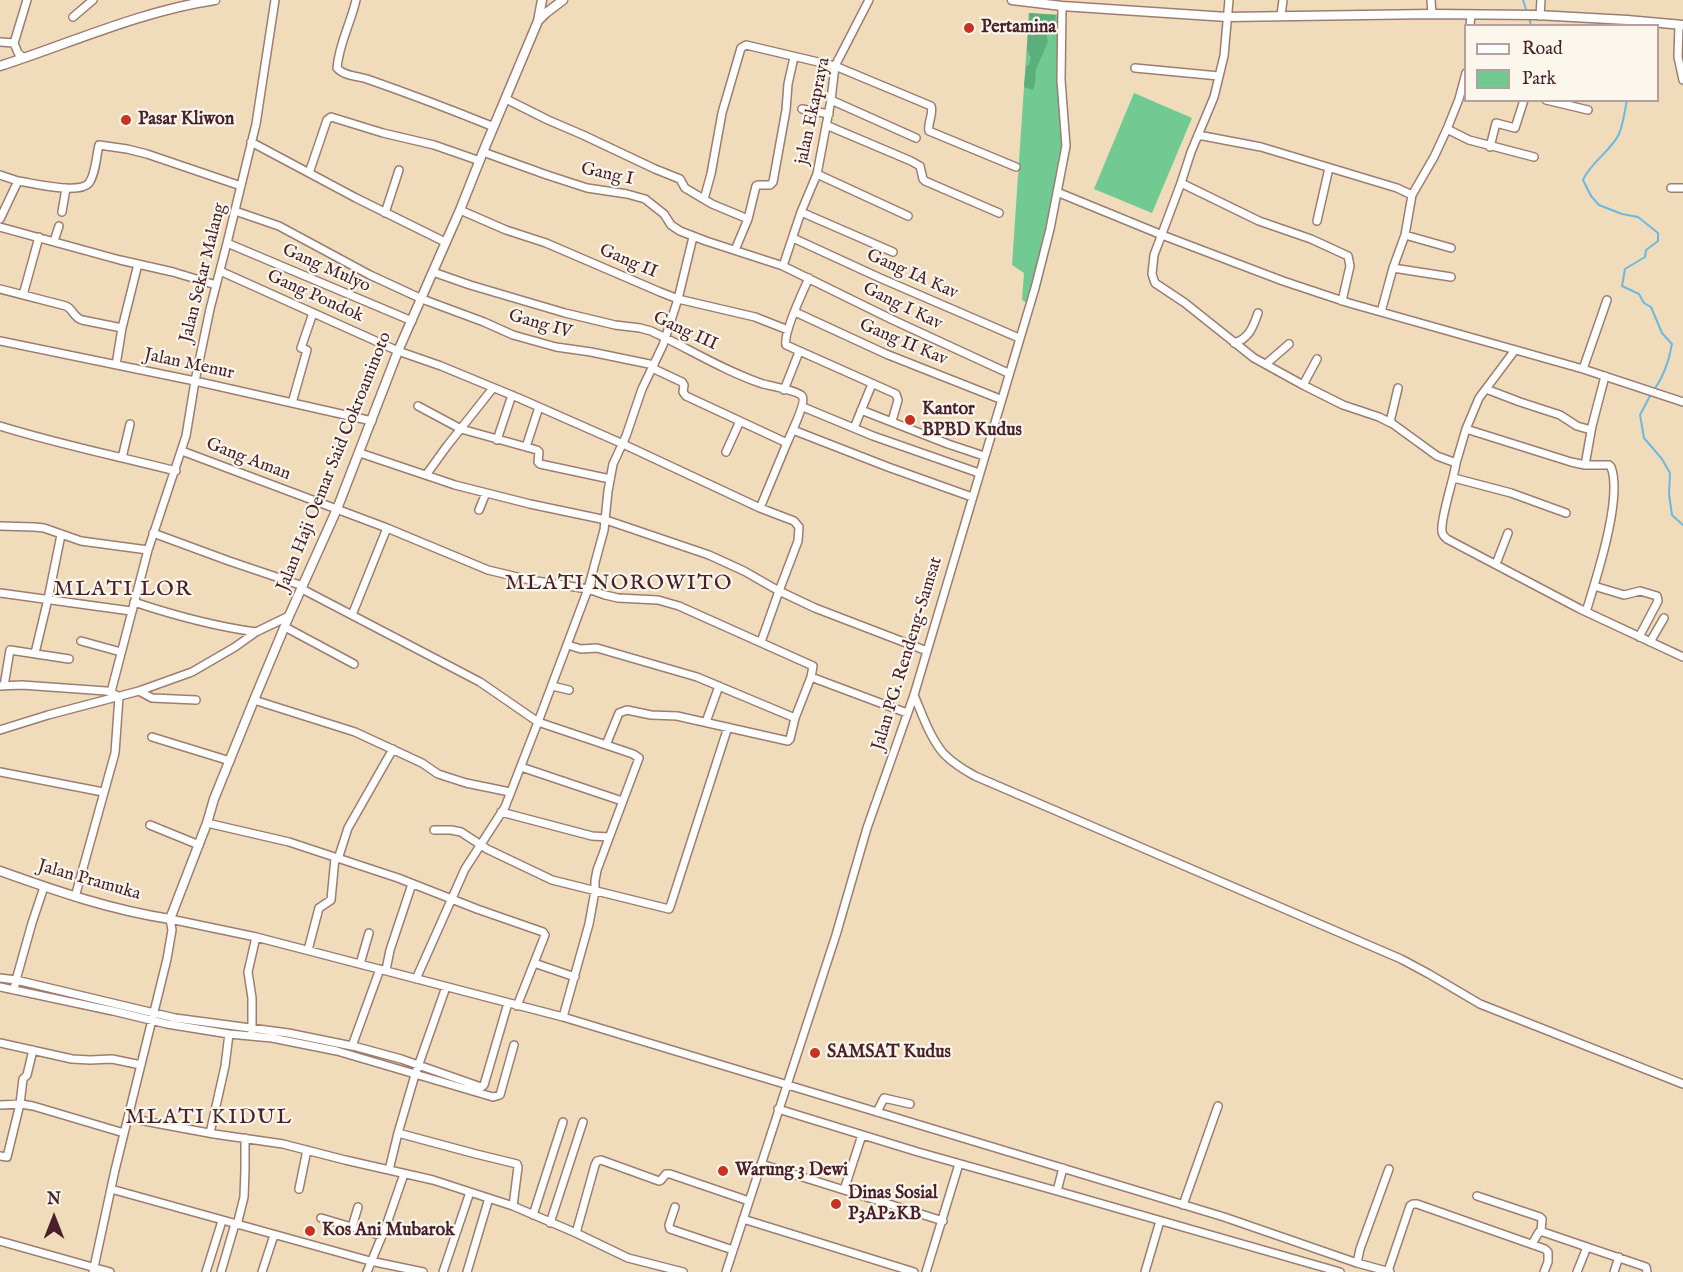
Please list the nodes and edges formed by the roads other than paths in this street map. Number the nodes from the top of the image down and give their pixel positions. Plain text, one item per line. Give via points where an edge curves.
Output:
1 (27, 0) edge
2 (93, 0) edge
3 (215, 0) edge
4 (275, 0) edge
5 (356, 0) edge
6 (542, 0) edge
7 (563, 0) edge
8 (869, 0) edge
9 (1012, 0) edge
10 (1229, 0) edge
11 (1283, 0) edge
12 (1431, 0) edge
13 (1541, 0) edge
14 (1062, 6) junction
15 (1432, 14) junction
16 (1281, 15) junction
17 (1471, 15) junction
18 (1227, 16) junction
19 (1539, 16) junction
20 (73, 17) dead end
21 (538, 21) junction
22 (1470, 24) edge
23 (1681, 25) edge
24 (0, 42) edge
25 (14, 43) junction
26 (794, 57) junction
27 (24, 58) junction
28 (0, 66) edge
29 (836, 66) junction
30 (1135, 68) dead end
31 (1219, 76) junction
32 (1683, 80) edge
33 (1464, 82) edge
34 (506, 99) junction
35 (831, 100) junction
36 (1523, 102) edge
37 (1554, 102) edge
38 (802, 108) dead end
39 (1588, 110) dead end
40 (829, 114) junction
41 (826, 126) junction
42 (494, 127) junction
43 (1447, 129) junction
44 (1198, 135) junction
45 (916, 138) dead end
46 (251, 142) junction
47 (1491, 147) junction
48 (481, 156) junction
49 (1534, 156) dead end
50 (1016, 167) dead end
51 (1329, 168) junction
52 (399, 170) dead end
53 (309, 173) junction
54 (0, 174) edge
55 (817, 174) junction
56 (18, 181) junction
57 (1182, 183) junction
58 (241, 186) junction
59 (66, 188) junction
60 (1671, 188) dead end
61 (1683, 188) edge
62 (1058, 192) junction
63 (1412, 195) junction
64 (704, 199) junction
65 (460, 210) junction
66 (235, 211) junction
67 (62, 212) dead end
68 (801, 212) junction
69 (385, 213) junction
70 (999, 213) dead end
71 (908, 216) dead end
72 (0, 219) edge
73 (748, 219) junction
74 (1317, 221) dead end
75 (59, 226) dead end
76 (0, 227) edge
77 (1162, 235) junction
78 (1405, 235) junction
79 (39, 237) junction
80 (693, 237) junction
81 (793, 238) junction
82 (54, 241) junction
83 (445, 242) junction
84 (227, 243) junction
85 (1451, 248) dead end
86 (735, 250) junction
87 (893, 252) dead end
88 (138, 264) junction
89 (783, 266) junction
90 (1393, 268) junction
91 (220, 271) junction
92 (433, 272) junction
93 (1451, 277) dead end
94 (809, 278) junction
95 (216, 285) junction
96 (0, 289) edge
97 (23, 295) junction
98 (422, 299) junction
99 (678, 299) junction
100 (1607, 300) dead end
101 (1342, 301) junction
102 (795, 312) junction
103 (1381, 312) junction
104 (312, 313) junction
105 (1258, 313) dead end
106 (412, 321) junction
107 (122, 328) junction
108 (788, 330) junction
109 (666, 338) junction
110 (1019, 338) junction
111 (0, 341) edge
112 (1234, 343) junction
113 (1288, 344) dead end
114 (1515, 350) junction
115 (398, 351) junction
116 (799, 352) junction
117 (1317, 359) dead end
118 (1266, 364) junction
119 (116, 365) junction
120 (653, 366) junction
121 (1583, 369) junction
122 (1008, 373) junction
123 (1605, 376) junction
124 (195, 381) junction
125 (872, 384) junction
126 (1303, 386) junction
127 (493, 388) junction
128 (1398, 388) dead end
129 (1486, 389) junction
130 (784, 390) junction
131 (512, 395) junction
132 (1000, 399) junction
133 (1683, 402) edge
134 (292, 403) junction
135 (418, 406) dead end
136 (539, 407) junction
137 (803, 407) junction
138 (861, 410) junction
139 (740, 420) junction
140 (372, 421) junction
141 (892, 421) junction
142 (1390, 422) junction
143 (130, 424) dead end
144 (0, 426) edge
145 (854, 428) junction
146 (461, 429) junction
147 (1466, 429) junction
148 (793, 430) junction
149 (1591, 430) junction
150 (497, 440) junction
151 (787, 443) junction
152 (623, 444) junction
153 (526, 447) junction
154 (182, 451) junction
155 (726, 452) dead end
156 (360, 453) junction
157 (984, 456) junction
158 (122, 458) junction
159 (1456, 463) junction
160 (1585, 465) junction
161 (176, 471) junction
162 (979, 473) junction
163 (426, 475) junction
164 (1454, 478) junction
165 (610, 479) junction
166 (486, 493) junction
167 (972, 497) junction
168 (760, 508) junction
169 (337, 509) junction
170 (479, 510) dead end
171 (1566, 513) dead end
172 (606, 520) junction
173 (0, 526) edge
174 (387, 528) junction
175 (153, 533) junction
176 (1508, 533) dead end
177 (61, 535) junction
178 (148, 550) junction
179 (1496, 564) junction
180 (1594, 586) junction
181 (302, 588) junction
182 (588, 588) junction
183 (779, 591) junction
184 (0, 593) edge
185 (48, 599) junction
186 (134, 602) junction
187 (131, 611) junction
188 (1586, 612) junction
189 (352, 615) junction
190 (289, 616) junction
191 (1664, 618) dead end
192 (285, 627) junction
193 (256, 632) junction
194 (1638, 637) junction
195 (81, 641) dead end
196 (761, 642) junction
197 (1650, 642) junction
198 (568, 645) junction
199 (927, 651) junction
200 (121, 652) junction
201 (35, 653) junction
202 (1683, 657) edge
203 (69, 659) dead end
204 (354, 664) dead end
205 (811, 677) junction
206 (2, 686) edge
207 (552, 686) junction
208 (719, 686) junction
209 (569, 690) dead end
210 (139, 691) junction
211 (111, 692) junction
212 (914, 695) junction
213 (119, 697) junction
214 (196, 699) dead end
215 (254, 700) junction
216 (908, 712) junction
217 (795, 718) junction
218 (538, 722) junction
219 (706, 722) junction
220 (728, 727) junction
221 (0, 730) edge
222 (152, 737) dead end
223 (606, 745) junction
224 (393, 749) junction
225 (230, 760) junction
226 (521, 767) junction
227 (0, 772) edge
228 (104, 792) junction
229 (510, 792) junction
230 (622, 801) junction
231 (501, 812) junction
232 (207, 823) junction
233 (150, 825) dead end
234 (434, 830) dead end
235 (609, 837) junction
236 (199, 845) junction
237 (480, 845) junction
238 (337, 858) junction
239 (0, 872) edge
240 (412, 884) junction
241 (44, 887) junction
242 (596, 891) junction
243 (75, 897) junction
244 (452, 899) junction
245 (172, 915) junction
246 (369, 933) dead end
247 (256, 937) junction
248 (308, 950) junction
249 (360, 963) junction
250 (534, 963) junction
251 (383, 970) junction
252 (574, 977) junction
253 (0, 978) edge
254 (416, 979) junction
255 (15, 986) junction
256 (0, 987) edge
257 (446, 987) junction
258 (508, 1003) junction
259 (517, 1006) junction
260 (152, 1017) junction
261 (563, 1017) junction
262 (252, 1032) junction
263 (229, 1034) junction
264 (0, 1043) edge
265 (514, 1045) dead end
266 (352, 1046) junction
267 (33, 1050) junction
268 (141, 1065) junction
269 (417, 1070) junction
270 (1683, 1084) edge
271 (787, 1085) junction
272 (20, 1104) junction
273 (910, 1104) dead end
274 (0, 1105) edge
275 (779, 1107) junction
276 (1218, 1107) dead end
277 (879, 1108) junction
278 (128, 1118) junction
279 (563, 1122) dead end
280 (583, 1122) dead end
281 (398, 1132) junction
282 (124, 1133) junction
283 (210, 1134) junction
284 (862, 1135) junction
285 (244, 1138) junction
286 (307, 1150) junction
287 (0, 1156) edge
288 (761, 1164) junction
289 (960, 1164) junction
290 (1063, 1168) junction
291 (1389, 1169) dead end
292 (389, 1170) junction
293 (404, 1173) junction
294 (1059, 1184) junction
295 (111, 1189) junction
296 (299, 1189) dead end
297 (844, 1190) junction
298 (470, 1192) junction
299 (1478, 1196) dead end
300 (489, 1198) junction
301 (749, 1201) junction
302 (1183, 1205) junction
303 (513, 1206) junction
304 (358, 1207) dead end
305 (675, 1207) dead end
306 (533, 1215) junction
307 (321, 1218) dead end
308 (743, 1219) junction
309 (222, 1221) junction
310 (943, 1221) junction
311 (1160, 1221) junction
312 (550, 1223) junction
313 (236, 1224) junction
314 (352, 1227) junction
315 (1541, 1232) junction
316 (576, 1233) junction
317 (274, 1235) junction
318 (382, 1236) junction
319 (0, 1241) edge
320 (1532, 1244) junction
321 (1587, 1246) junction
322 (733, 1250) junction
323 (1322, 1251) junction
324 (1619, 1257) junction
325 (1357, 1261) junction
326 (370, 1262) junction
327 (1317, 1265) junction
328 (94, 1270) edge
329 (1389, 1270) edge
330 (674, 1271) edge
331 (110, 1272) edge
332 (206, 1272) edge
333 (221, 1272) edge
334 (262, 1272) edge
335 (367, 1272) edge
336 (423, 1272) edge
337 (443, 1272) edge
338 (467, 1272) edge
339 (683, 1272) edge
340 (726, 1272) edge
341 (914, 1272) edge
342 (926, 1272) edge
343 (1145, 1272) edge
344 (1340, 1272) edge
345 (1544, 1272) edge
346 (1577, 1272) edge
347 (1614, 1272) edge
348 (1647, 1272) edge

1 - 25 street
2 - 20 street
3 - 27 main road via 173,8
4 - 46 street, Jalan Sekar Malang
5 - 42 street via 338,58 337,68 341,72 423,98
6 - 21 main road, Jalan Haji Oemar Said Cokroaminoto
7 - 21 main road
8 - 29 street, jalan Ekapraya
9 - 14 main road
10 - 18 street
11 - 16 street
12 - 15 street
13 - 19 street
14 - 18 main road
14 - 62 street, Jalan PG. Rendeng-Samsat via 1061,80 1066,146
15 - 16 main road
15 - 17 main road
16 - 18 main road
17 - 19 main road
17 - 22 street
18 - 31 street
19 - 23 main road
21 - 34 main road, Jalan Haji Oemar Said Cokroaminoto
23 - 32 street via 1678,57
24 - 25 street
25 - 27 street
26 - 29 street
26 - 64 street via 746,45 741,48
26 - 73 street via 773,182 756,186
27 - 28 main road
29 - 35 street, jalan Ekapraya
29 - 50 street via 931,106 929,131
30 - 31 street
31 - 44 street
33 - 43 street
34 - 42 main road, Jalan Haji Oemar Said Cokroaminoto
34 - 64 street via 680,179 685,188
35 - 40 street, jalan Ekapraya
35 - 45 street
36 - 47 street via 1515,128 1496,123
37 - 39 street
38 - 40 street
40 - 41 street, jalan Ekapraya
41 - 55 street, jalan Ekapraya
41 - 70 street via 911,161 920,166 925,182
42 - 48 main road, Jalan Haji Oemar Said Cokroaminoto
43 - 47 street
43 - 63 street
44 - 51 street via 1261,147
44 - 57 street
46 - 53 street
46 - 58 street, Jalan Sekar Malang
47 - 49 street
48 - 53 street, Gang I via 331,117
48 - 65 main road, Jalan Haji Oemar Said Cokroaminoto
48 - 80 street, Gang I via 587,188 645,199 671,225
51 - 63 street
51 - 74 street
52 - 69 street
53 - 69 street
54 - 56 street
55 - 68 street, jalan Ekapraya
55 - 71 street
56 - 59 street
56 - 72 street
57 - 77 street
57 - 101 street via 1259,221 1311,238 1348,256 1350,266
58 - 59 street via 147,154 99,145 91,180 80,188
58 - 66 street, Jalan Sekar Malang
59 - 67 street
60 - 61 street
62 - 77 street
62 - 110 street, Jalan PG. Rendeng-Samsat
63 - 78 street
64 - 73 street
65 - 83 main road, Jalan Haji Oemar Said Cokroaminoto
65 - 99 street, Gang II
66 - 84 street, Jalan Sekar Malang
66 - 98 street, Gang IV via 279,226
68 - 81 street, jalan Ekapraya
68 - 87 street
69 - 83 street
73 - 86 street
75 - 82 street
76 - 79 street
77 - 101 street
77 - 112 street via 1154,255 1155,283
78 - 85 street
78 - 90 street
79 - 82 street
79 - 97 street
80 - 86 street, Gang I
80 - 99 street
81 - 89 street, jalan Ekapraya
81 - 110 street, Gang IA Kav
82 - 88 street
83 - 92 main road, Jalan Haji Oemar Said Cokroaminoto
84 - 91 street, Jalan Sekar Malang
84 - 106 street, Gang Mulyo
86 - 89 street, Gang I
88 - 95 street
88 - 107 street
89 - 94 street, Gang I Kav
90 - 93 street
90 - 103 street
91 - 95 street, Jalan Sekar Malang
91 - 104 street, Gang Pondok
92 - 98 main road, Jalan Haji Oemar Said Cokroaminoto
92 - 109 street, Gang III via 565,313 640,328
94 - 102 street
94 - 122 street, Gang I Kav
95 - 124 street, Jalan Sekar Malang
96 - 97 street
97 - 107 street via 66,306 82,320
98 - 106 main road, Jalan Haji Oemar Said Cokroaminoto
98 - 120 street, Gang IV via 534,342
99 - 108 street, Gang II via 755,317
99 - 109 street
100 - 121 street
101 - 103 street
102 - 108 street
102 - 132 street, Gang II Kav via 886,354
103 - 114 street
104 - 115 street, Gang Pondok
104 - 134 street via 301,348 307,350
105 - 112 street via 1250,333
106 - 115 main road, Jalan Haji Oemar Said Cokroaminoto
107 - 119 street
108 - 116 street via 786,345
109 - 120 street
109 - 130 street, Gang III via 738,374
110 - 122 street, Jalan PG. Rendeng-Samsat
111 - 119 street, Jalan Menur
112 - 118 street
113 - 118 street
114 - 121 street
114 - 129 street
115 - 127 street, Gang Pondok
115 - 140 main road, Jalan Haji Oemar Said Cokroaminoto
116 - 125 street
116 - 130 street
117 - 126 street
118 - 126 street
119 - 124 street, Jalan Menur
120 - 139 street, Gang IV via 682,382 686,396
120 - 152 street
121 - 123 street
122 - 132 street, Jalan PG. Rendeng-Samsat
123 - 133 street
123 - 149 street
124 - 134 street, Jalan Menur
124 - 154 street, Jalan Sekar Malang
125 - 138 street
125 - 141 street via 897,396
126 - 142 street
127 - 131 street, Gang Pondok
127 - 146 street
128 - 142 street
129 - 147 street
129 - 149 street
130 - 137 street, Gang III via 802,396
131 - 136 street, Gang Pondok
131 - 150 street
132 - 157 street, Jalan PG. Rendeng-Samsat
134 - 140 street, Jalan Menur
135 - 146 street
136 - 152 street, Gang Pondok
136 - 153 street
137 - 145 street
137 - 148 street
138 - 141 street
138 - 145 street
139 - 151 street, Gang IV
139 - 155 street
140 - 156 main road, Jalan Haji Oemar Said Cokroaminoto
141 - 157 street
142 - 159 street via 1437,456
143 - 158 street
144 - 158 street
145 - 162 street
146 - 150 street
146 - 163 street
147 - 159 street
147 - 160 street
148 - 151 street
148 - 167 street
149 - 160 street
150 - 153 street
151 - 168 street
152 - 165 street
152 - 168 street, Gang Pondok
153 - 165 street via 538,450 538,463
154 - 161 street, Jalan Sekar Malang
154 - 169 street, Gang Aman
156 - 163 street
156 - 169 main road, Jalan Haji Oemar Said Cokroaminoto
157 - 162 street, Jalan PG. Rendeng-Samsat
158 - 161 street
159 - 164 street
160 - 180 street via 1610,465 1613,470 1614,501
161 - 175 street, Jalan Sekar Malang
162 - 167 street, Jalan PG. Rendeng-Samsat
163 - 166 street
164 - 171 street
164 - 179 street via 1442,522 1444,536
165 - 172 street
166 - 170 street
166 - 172 street
167 - 199 street, Jalan PG. Rendeng-Samsat
168 - 183 street, Gang Pondok via 794,521 799,527 798,541
169 - 174 street, Gang Aman
169 - 181 main road, Jalan Haji Oemar Said Cokroaminoto
172 - 182 street
172 - 183 street via 709,555
173 - 177 street via 44,528
174 - 182 street, Gang Aman via 488,570
174 - 189 street
175 - 178 street, Jalan Sekar Malang
175 - 181 street
176 - 179 street
177 - 178 street
177 - 185 street
178 - 186 street, Jalan Sekar Malang
179 - 188 street
180 - 188 street
180 - 194 street via 1624,595 1640,591 1658,597
181 - 189 street
181 - 190 main road, Jalan Haji Oemar Said Cokroaminoto
182 - 196 street, Gang Aman via 618,598 658,600 679,606
182 - 198 street
183 - 196 street
183 - 199 street
184 - 185 street
185 - 187 street
185 - 201 street
186 - 187 street, Jalan Sekar Malang
186 - 193 street via 187,619
187 - 200 street, Jalan Sekar Malang
188 - 194 street
189 - 218 street via 480,682
190 - 192 main road, Jalan Haji Oemar Said Cokroaminoto
190 - 193 street
191 - 197 street
192 - 204 street
192 - 215 main road, Jalan Haji Oemar Said Cokroaminoto
193 - 210 street via 192,672
194 - 197 street
195 - 200 street
196 - 205 street, Gang Aman via 813,666
197 - 202 street
198 - 207 street
198 - 208 street via 597,648
199 - 212 street, Jalan PG. Rendeng-Samsat
200 - 211 street, Jalan Sekar Malang
201 - 203 street
201 - 206 street via 9,651
205 - 216 street
205 - 217 street
206 - 211 street
207 - 209 street
207 - 218 street
208 - 217 street
208 - 219 street
210 - 213 street
210 - 214 street via 152,698
211 - 213 street
212 - 216 street, Jalan PG. Rendeng-Samsat
212 - 270 street via 943,752 975,776 1401,959 1480,1004
213 - 221 street
213 - 228 street via 117,742
215 - 224 street via 355,732
215 - 225 main road, Jalan Haji Oemar Said Cokroaminoto
216 - 271 street, Jalan PG. Rendeng-Samsat via 867,828
217 - 220 street via 788,741
218 - 223 street
218 - 226 street
219 - 220 street
219 - 223 street via 622,711
220 - 242 street via 670,908
222 - 225 street
223 - 230 street via 638,757
224 - 229 street via 438,774
224 - 238 street via 348,828
225 - 232 main road, Jalan Haji Oemar Said Cokroaminoto
226 - 229 street
226 - 230 street
227 - 228 street
228 - 243 street
229 - 231 street
230 - 235 street
231 - 235 street
231 - 237 street
232 - 236 main road, Jalan Haji Oemar Said Cokroaminoto
232 - 238 street
233 - 236 street
234 - 237 street via 460,832
235 - 242 street via 597,870
236 - 245 main road, Jalan Haji Oemar Said Cokroaminoto
237 - 242 street via 546,878
237 - 244 street
238 - 240 street
238 - 248 street via 331,900 320,908
239 - 241 main road, Jalan Pramuka
240 - 244 street
240 - 251 street
241 - 243 main road, Jalan Pramuka
241 - 255 street
242 - 252 street
243 - 245 main road, Jalan Pramuka via 116,909
244 - 250 street via 543,932
244 - 254 street
245 - 247 street
245 - 260 street via 167,959
246 - 249 street
247 - 248 street
247 - 262 street via 248,978
248 - 249 street
249 - 251 street
250 - 252 street
250 - 259 street
251 - 254 street
251 - 266 street
252 - 261 street
253 - 255 street
254 - 257 street
255 - 256 street
255 - 260 street
257 - 258 street
257 - 269 street
258 - 259 street
258 - 269 street via 483,1086
259 - 261 street
260 - 262 street
260 - 263 street
260 - 268 street
261 - 271 street
262 - 263 street
262 - 266 street via 288,1033
262 - 269 street
263 - 283 street
264 - 267 street
265 - 269 street via 498,1097
266 - 269 street
267 - 268 street via 72,1059 112,1059
267 - 272 street
268 - 278 street
269 - 281 street
271 - 275 street, Jalan PG. Rendeng-Samsat
271 - 277 street
272 - 274 street
272 - 282 street
272 - 287 street via 7,1157
273 - 277 street via 886,1097
275 - 284 street
275 - 288 street, Jalan PG. Rendeng-Samsat
276 - 302 street
277 - 290 street
278 - 282 street
278 - 283 street
279 - 306 street
280 - 312 street
281 - 292 street
281 - 303 street via 517,1164
282 - 295 street
283 - 285 street
284 - 289 street
284 - 297 street
285 - 286 street
285 - 313 street via 244,1197
286 - 292 street
286 - 296 street
288 - 297 street
288 - 301 street, Jalan PG. Rendeng-Samsat
289 - 294 street
289 - 310 street
290 - 294 street
290 - 302 street
291 - 325 street
292 - 293 street
293 - 298 street
293 - 318 street
294 - 311 street
295 - 309 street
295 - 328 street
297 - 310 street
298 - 300 street
298 - 337 street
299 - 315 street via 1540,1217
300 - 303 street
300 - 338 street
301 - 308 street, Jalan PG. Rendeng-Samsat
301 - 316 street via 670,1173 659,1181 601,1160 595,1165
302 - 323 street
303 - 306 street
304 - 314 street
305 - 322 street via 670,1229
306 - 312 street
307 - 314 street
308 - 322 street, Jalan PG. Rendeng-Samsat
308 - 341 street
309 - 313 street
309 - 332 street
310 - 342 street
311 - 327 street
311 - 343 street
312 - 316 street
313 - 317 street
313 - 333 street
314 - 318 street
315 - 320 street
315 - 321 street
316 - 330 street via 628,1258
317 - 326 street
317 - 334 street
318 - 326 street
319 - 328 street
320 - 329 street via 1413,1204
320 - 345 street via 1548,1252
321 - 324 street
321 - 346 street
322 - 340 street, Jalan PG. Rendeng-Samsat
323 - 325 street
323 - 327 street
324 - 347 street
324 - 348 street via 1646,1267
325 - 329 street
326 - 335 street
326 - 336 street
327 - 344 street
328 - 331 street
330 - 339 street

